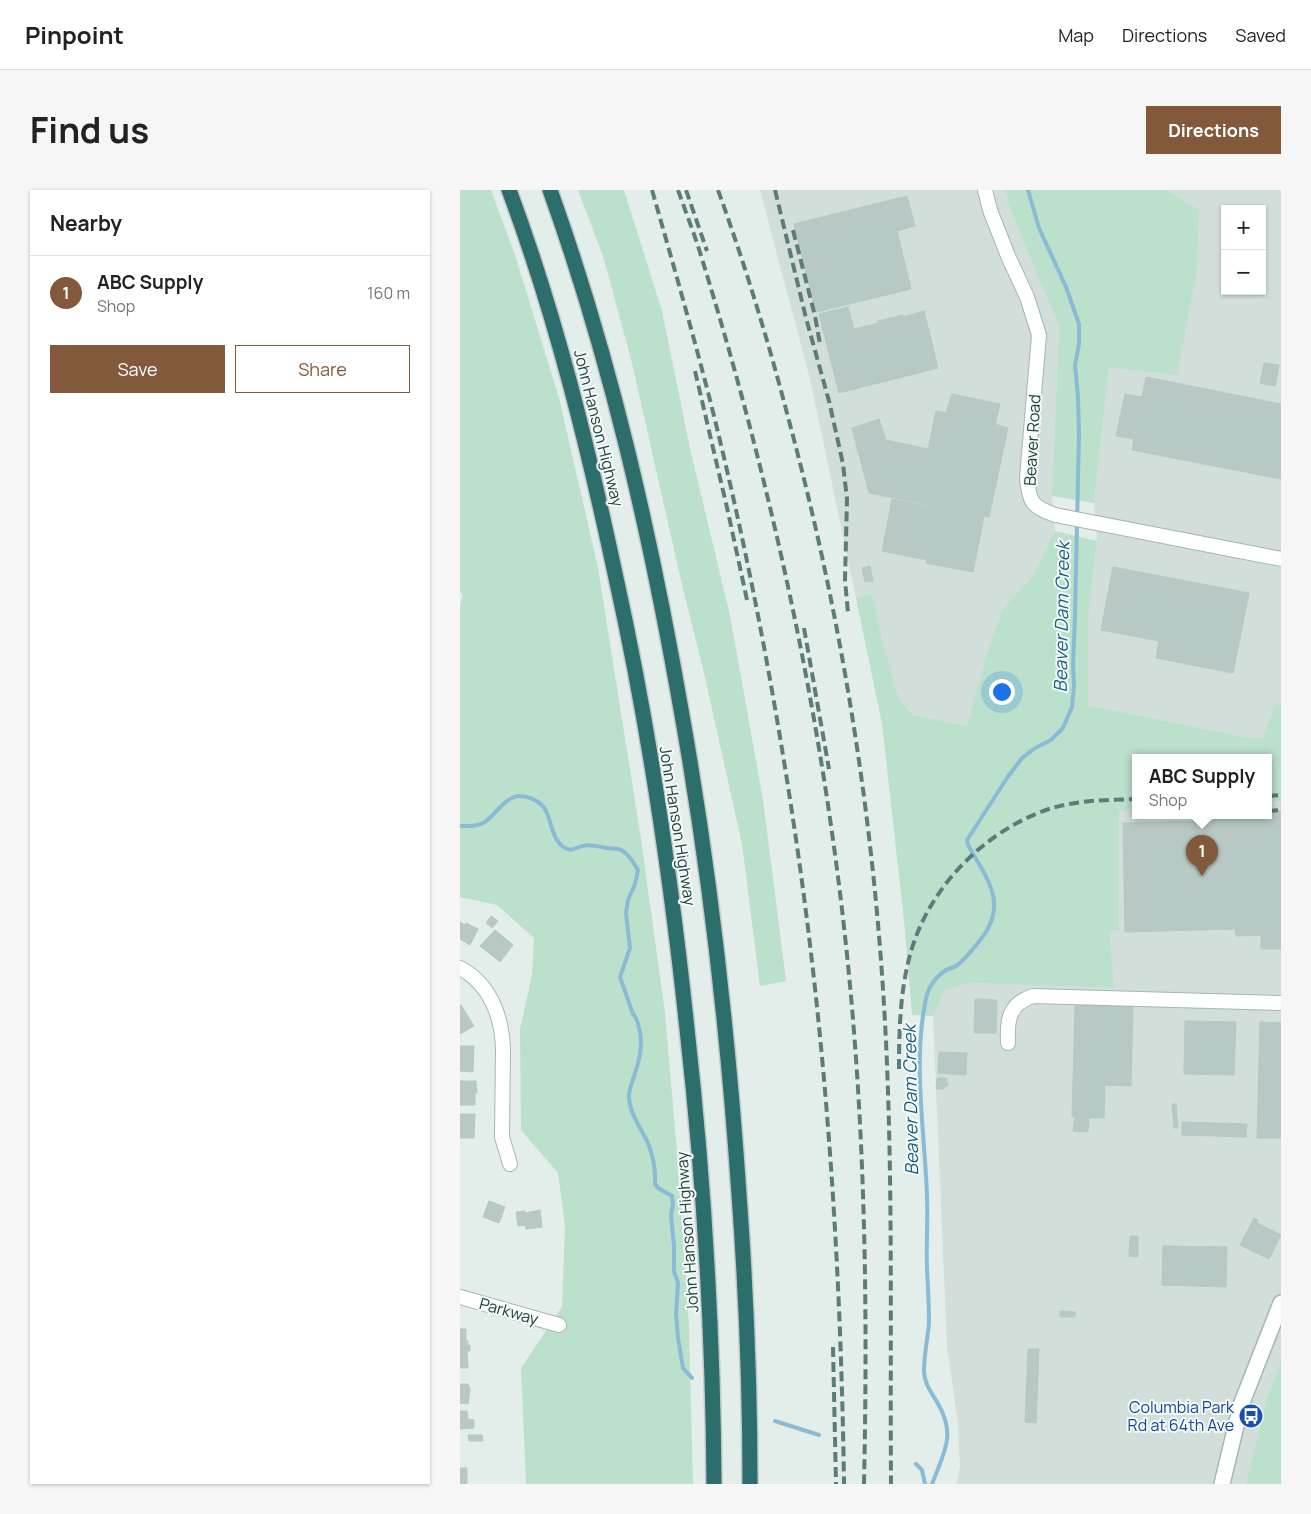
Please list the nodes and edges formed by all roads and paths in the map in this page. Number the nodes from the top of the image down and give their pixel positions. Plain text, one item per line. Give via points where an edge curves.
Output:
1 (509, 190) edge
2 (550, 190) edge
3 (984, 190) edge
4 (1281, 559) edge
5 (460, 968) edge
6 (1281, 1003) edge
7 (1008, 1044) dead end
8 (510, 1164) dead end
9 (460, 1297) edge
10 (746, 1297) junction
11 (1281, 1303) edge
12 (559, 1325) dead end
13 (714, 1484) edge
14 (750, 1484) edge
15 (760, 1484) edge
16 (1222, 1484) edge

1 - 13 highway, John Hanson Highway via 532,255 579,414 632,656 663,836 683,984 702,1191 710,1314
2 - 10 highway, John Hanson Highway via 609,380 658,585 676,682 702,836 723,1003
3 - 4 street, Beaver Road via 1008,256 1028,297 1039,335 1028,478 1032,502 1055,515
5 - 8 street via 478,980 487,991 500,1021 504,1049 502,1137
6 - 7 street via 1032,996 1019,1002 1011,1012
9 - 12 street, Parkway
10 - 14 highway, John Hanson Highway
10 - 15 highway via 758,1380
11 - 16 street via 1241,1405

